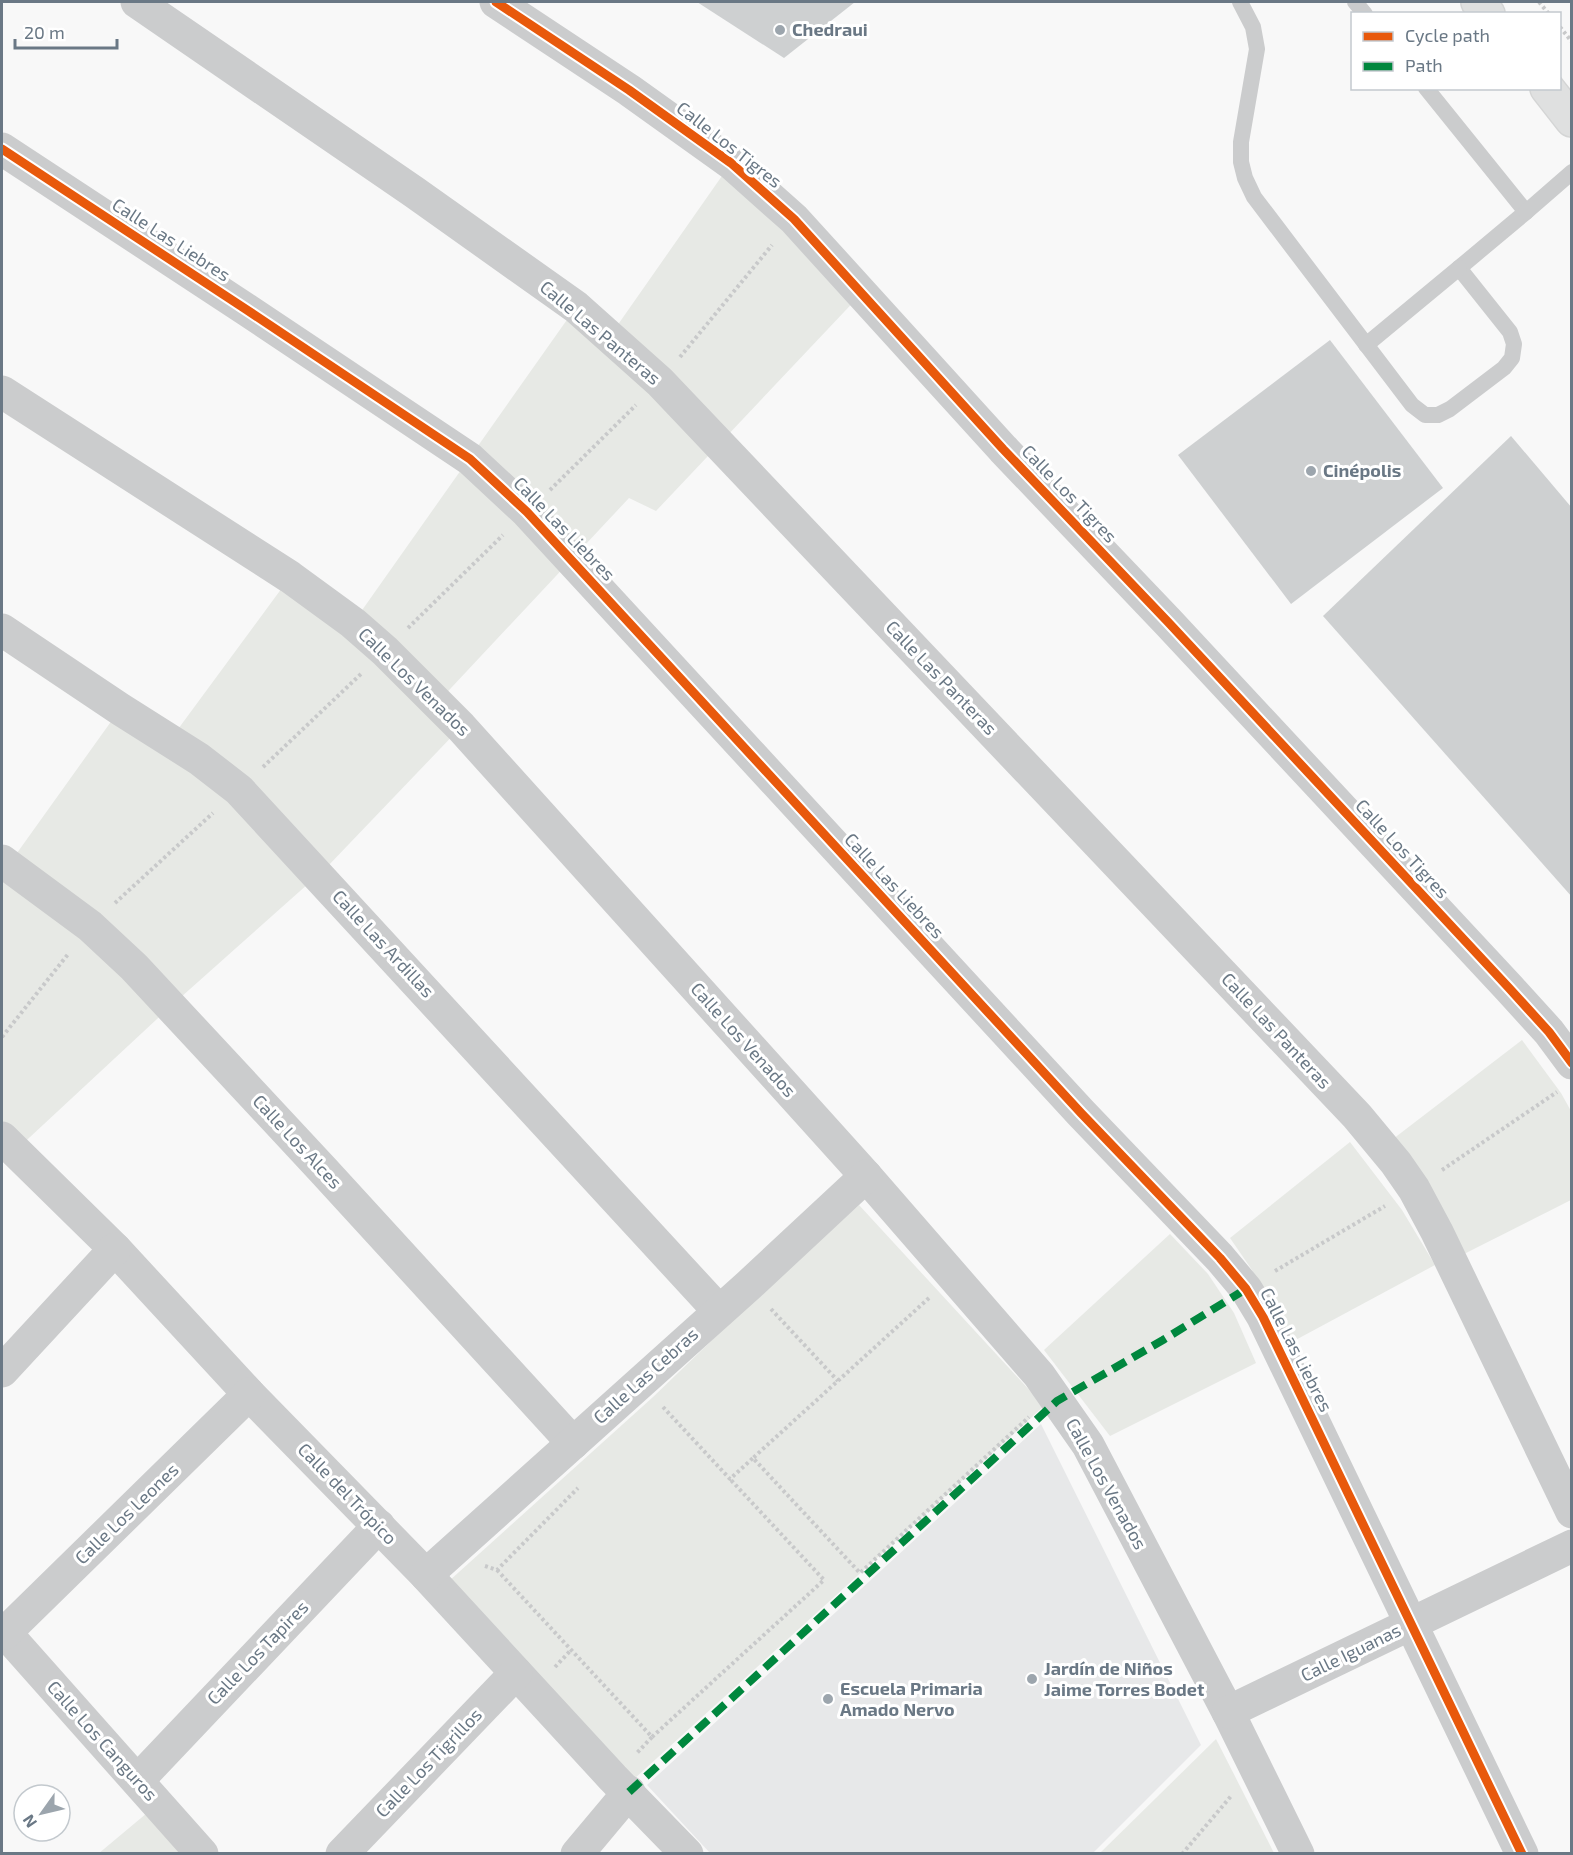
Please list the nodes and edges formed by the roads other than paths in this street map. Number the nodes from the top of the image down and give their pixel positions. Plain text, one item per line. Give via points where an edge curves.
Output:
1 (137, 2) edge
2 (496, 2) edge
3 (1240, 2) edge
4 (1428, 90) edge
5 (1549, 90) edge
6 (1572, 120) edge
7 (2, 149) edge
8 (1572, 172) edge
9 (1526, 212) junction
10 (1459, 267) junction
11 (1366, 345) junction
12 (2, 392) edge
13 (2, 630) edge
14 (2, 861) edge
15 (1572, 1063) edge
16 (2, 1138) edge
17 (866, 1176) junction
18 (115, 1249) junction
19 (719, 1311) junction
20 (2, 1371) edge
21 (249, 1394) junction
22 (573, 1443) junction
23 (1572, 1512) edge
24 (379, 1527) junction
25 (1572, 1546) edge
26 (426, 1575) junction
27 (1412, 1624) junction
28 (3, 1631) edge
29 (516, 1672) junction
30 (1228, 1712) junction
31 (138, 1780) junction
32 (621, 1785) junction
33 (202, 1854) edge
34 (342, 1854) edge
35 (577, 1854) edge
36 (687, 1854) edge
37 (1298, 1854) edge
38 (1522, 1854) edge

1 - 23 street, Calle Las Panteras via 576,308 660,381 1374,1136 1414,1189 1437,1232
2 - 15 street, Calle Los Tigres via 731,163 794,219 995,441 1549,1032
3 - 11 lane via 1253,27 1257,49 1242,142 1245,178 1254,197
4 - 9 lane
5 - 6 main road
7 - 27 street, Calle Las Liebres via 470,459 526,512 1246,1289
8 - 9 lane
9 - 10 lane
10 - 11 lane
10 - 11 lane via 1510,332 1514,344 1512,358 1504,368 1450,409 1425,415 1412,405
12 - 17 street, Calle Los Venados via 290,577 385,651 461,727
13 - 19 street, Calle Las Ardillas via 199,759 239,790
14 - 22 street, Calle Los Alces via 90,926 134,967
16 - 18 street, Calle del Trópico
17 - 19 street, Calle Las Cebras
17 - 30 street, Calle Los Venados via 1039,1375 1088,1445
18 - 20 street
18 - 21 street, Calle del Trópico
19 - 22 street, Calle Las Cebras
21 - 24 street, Calle del Trópico
21 - 28 street, Calle Los Leones
22 - 26 street, Calle Las Cebras
24 - 26 street, Calle del Trópico
24 - 31 street, Calle Los Tapires
25 - 27 street, Calle Iguanas
26 - 29 street, Calle del Trópico
27 - 30 street, Calle Iguanas
27 - 38 street, Calle Las Liebres
28 - 31 street, Calle Los Canguros
29 - 32 street, Calle del Trópico
29 - 34 street, Calle Los Tigrillos
30 - 37 street, Calle Los Venados
31 - 33 street, Calle Los Canguros
32 - 35 street
32 - 36 street, Calle del Trópico

